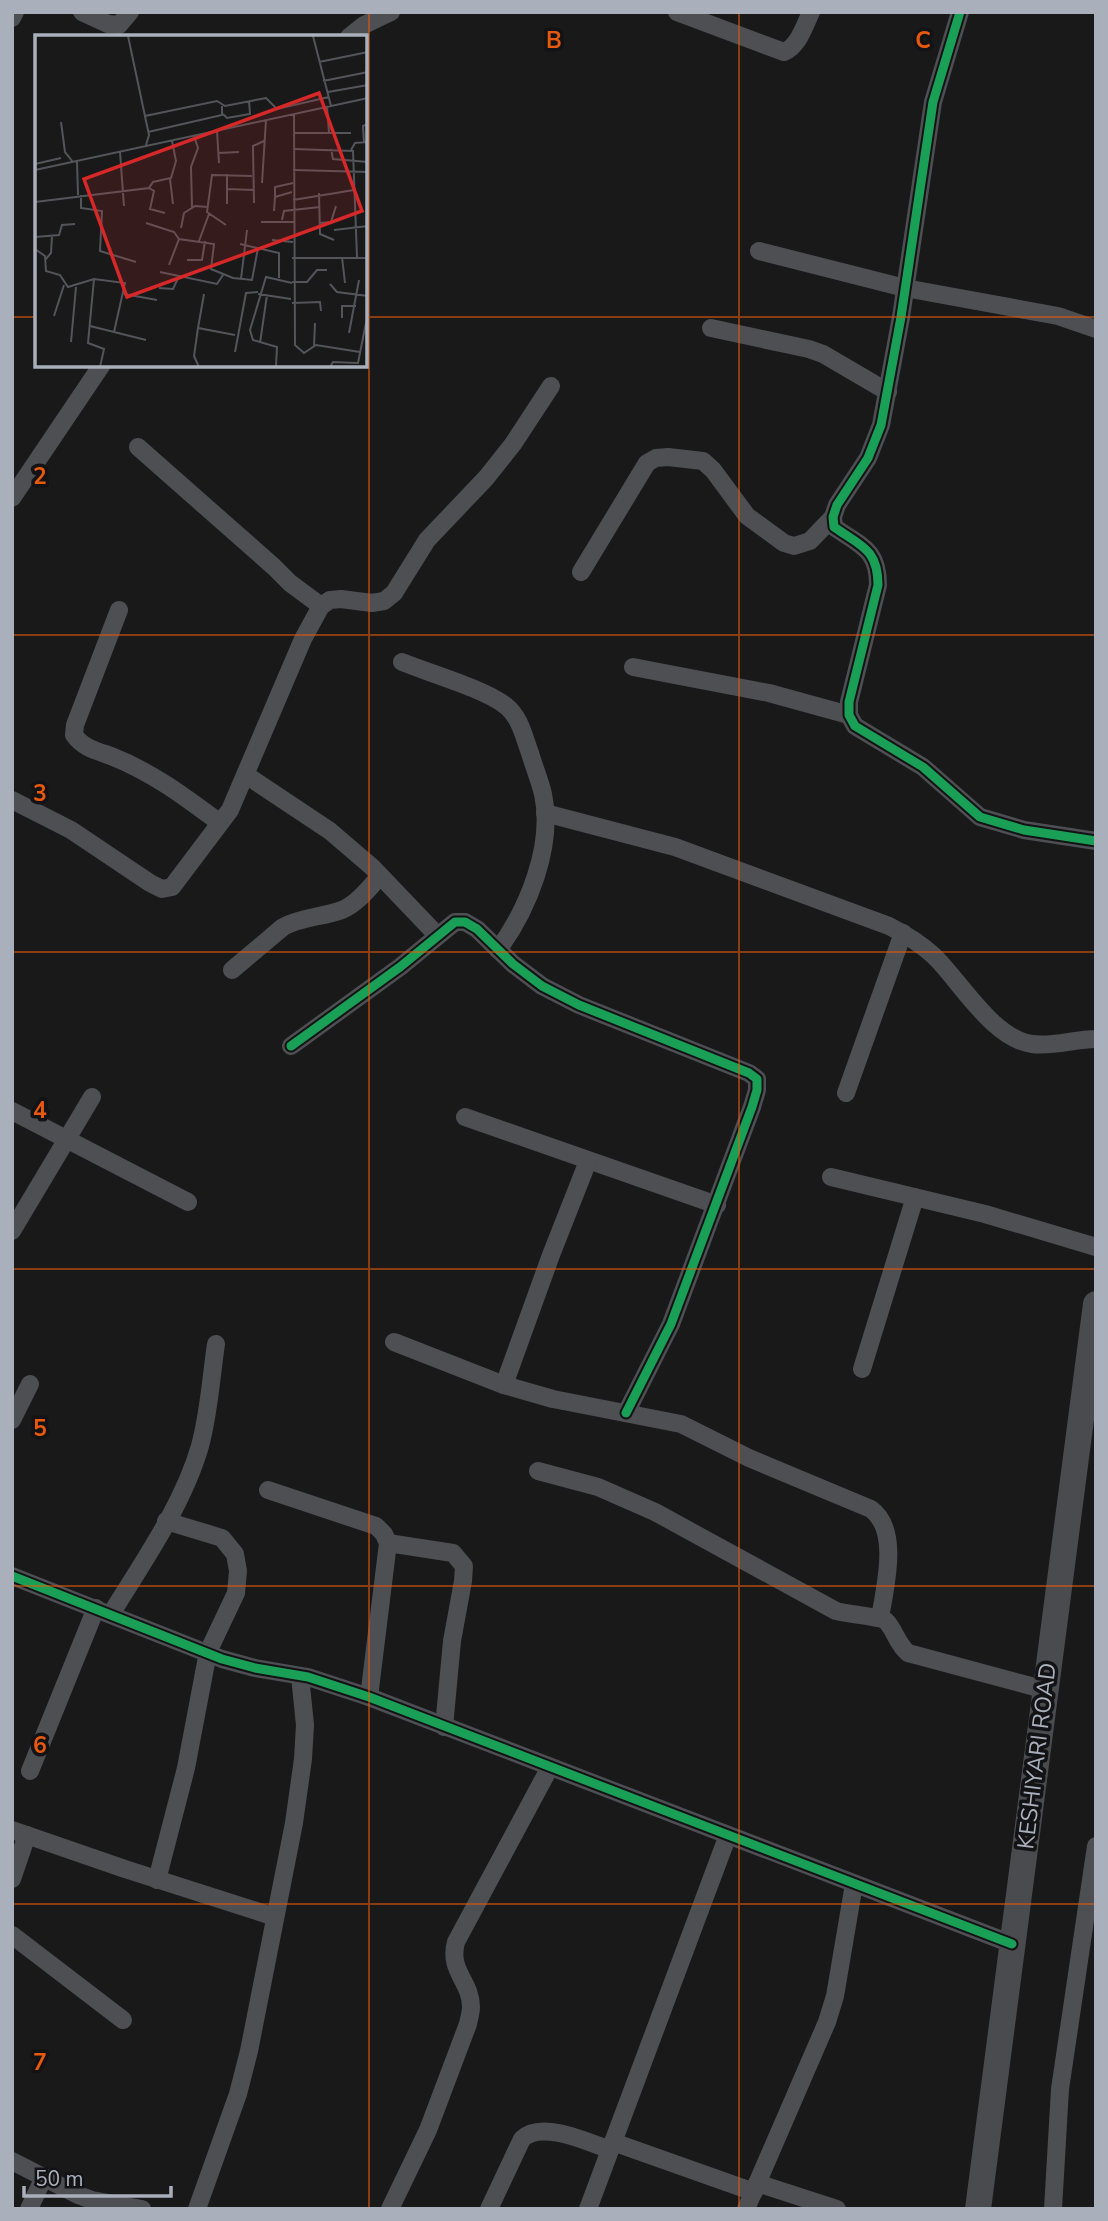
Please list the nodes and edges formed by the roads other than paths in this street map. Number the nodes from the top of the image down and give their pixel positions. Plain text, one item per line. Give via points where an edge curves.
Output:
1 (15, 12) edge
2 (82, 12) edge
3 (130, 12) edge
4 (391, 12) edge
5 (677, 12) edge
6 (811, 12) edge
7 (960, 12) edge
8 (12, 18) edge
9 (352, 35) edge
10 (759, 251) dead end
11 (905, 288) junction
12 (711, 328) dead end
13 (1096, 329) edge
14 (99, 368) edge
15 (551, 386) dead end
16 (888, 392) junction
17 (138, 447) dead end
18 (12, 498) edge
19 (832, 517) junction
20 (581, 572) dead end
21 (321, 606) junction
22 (119, 610) dead end
23 (402, 662) dead end
24 (633, 667) dead end
25 (849, 715) junction
26 (246, 775) junction
27 (12, 800) edge
28 (545, 813) junction
29 (220, 823) junction
30 (1096, 841) edge
31 (380, 876) junction
32 (903, 933) junction
33 (437, 935) junction
34 (498, 950) junction
35 (232, 970) dead end
36 (1096, 1040) edge
37 (291, 1046) dead end
38 (846, 1093) dead end
39 (92, 1097) dead end
40 (12, 1111) edge
41 (465, 1117) dead end
42 (68, 1138) junction
43 (588, 1161) junction
44 (831, 1177) dead end
45 (915, 1197) junction
46 (188, 1202) dead end
47 (716, 1205) junction
48 (12, 1231) edge
49 (1096, 1247) edge
50 (1096, 1304) edge
51 (394, 1342) dead end
52 (216, 1344) dead end
53 (862, 1369) dead end
54 (30, 1384) dead end
55 (504, 1385) junction
56 (626, 1413) junction
57 (12, 1420) edge
58 (538, 1471) dead end
59 (268, 1490) dead end
60 (166, 1521) junction
61 (388, 1543) junction
62 (12, 1576) edge
63 (104, 1611) junction
64 (880, 1618) junction
65 (208, 1653) junction
66 (300, 1676) junction
67 (1046, 1690) junction
68 (369, 1697) junction
69 (444, 1727) junction
70 (550, 1767) junction
71 (30, 1771) dead end
72 (19, 1832) edge
73 (728, 1835) junction
74 (1096, 1846) edge
75 (12, 1879) edge
76 (157, 1880) junction
77 (854, 1884) junction
78 (275, 1917) junction
79 (12, 1935) edge
80 (1012, 1944) junction
81 (123, 2020) dead end
82 (612, 2146) junction
83 (12, 2161) edge
84 (44, 2177) junction
85 (755, 2187) junction
86 (29, 2209) edge
87 (142, 2209) edge
88 (197, 2209) edge
89 (390, 2209) edge
90 (489, 2209) edge
91 (588, 2209) edge
92 (746, 2209) edge
93 (837, 2209) edge
94 (978, 2209) edge
95 (1053, 2209) edge

1 - 8 street
2 - 3 street via 119,24
4 - 9 street
5 - 6 street via 784,52 797,40
7 - 11 street via 933,102
10 - 11 street
11 - 13 street via 1058,316
11 - 16 street
12 - 16 street via 822,354
14 - 18 street
15 - 21 street via 486,478 427,540 394,593 372,603 341,599
16 - 19 street via 868,458
17 - 21 street
19 - 20 street via 810,541 794,546 747,516 703,461 656,457 647,463
19 - 25 street via 834,527 871,553 878,567
21 - 26 street
22 - 29 street via 74,735 88,748 153,776
23 - 28 street via 507,706 522,731
24 - 25 street via 769,693
25 - 30 street via 855,726 923,766 980,817 1024,830
26 - 29 street
26 - 31 street via 330,831
27 - 29 street via 72,830 162,889 172,887
28 - 32 street via 676,847
28 - 34 street via 545,840 530,891 515,928
31 - 33 street
31 - 35 street via 345,909 283,927
32 - 36 street via 934,957 992,1021 1019,1041
32 - 38 street
33 - 34 street via 455,922 466,922
33 - 37 street via 401,967
34 - 47 street via 542,986 579,1005 757,1079 752,1107
39 - 42 street
40 - 42 street
41 - 43 street
42 - 46 street
42 - 48 street
43 - 47 street
43 - 55 street
44 - 45 street
45 - 49 street
45 - 53 street
47 - 56 street via 671,1324
50 - 67 main road, KESHIYARI ROAD
51 - 55 street
52 - 60 street via 200,1447
54 - 57 street
55 - 56 street
56 - 64 street via 681,1424 878,1514 888,1541
58 - 64 street via 598,1487 634,1503 836,1611
59 - 61 street via 376,1526
60 - 63 street
60 - 65 street via 222,1538 235,1554 236,1593
61 - 68 street
61 - 69 street via 453,1553 464,1566
62 - 63 street
63 - 65 street
63 - 71 street
64 - 67 street via 908,1653
65 - 66 street
65 - 76 street via 186,1768
66 - 68 street
66 - 78 street via 306,1725 303,1759
67 - 80 main road, KESHIYARI ROAD
68 - 69 street
69 - 70 street
70 - 73 street
70 - 89 street via 456,1942 455,1967 471,2007 468,2024 428,2130
72 - 75 street
72 - 76 street
73 - 77 street
73 - 82 street
74 - 95 street via 1060,2089
76 - 78 street
77 - 80 street
77 - 85 street via 827,2022
78 - 88 street via 238,2094
79 - 81 street
80 - 94 main road, KESHIYARI ROAD
82 - 85 street
82 - 90 street via 542,2131 528,2133
82 - 91 street
83 - 84 street
84 - 86 street
84 - 87 street via 92,2200
85 - 92 street
85 - 93 street

